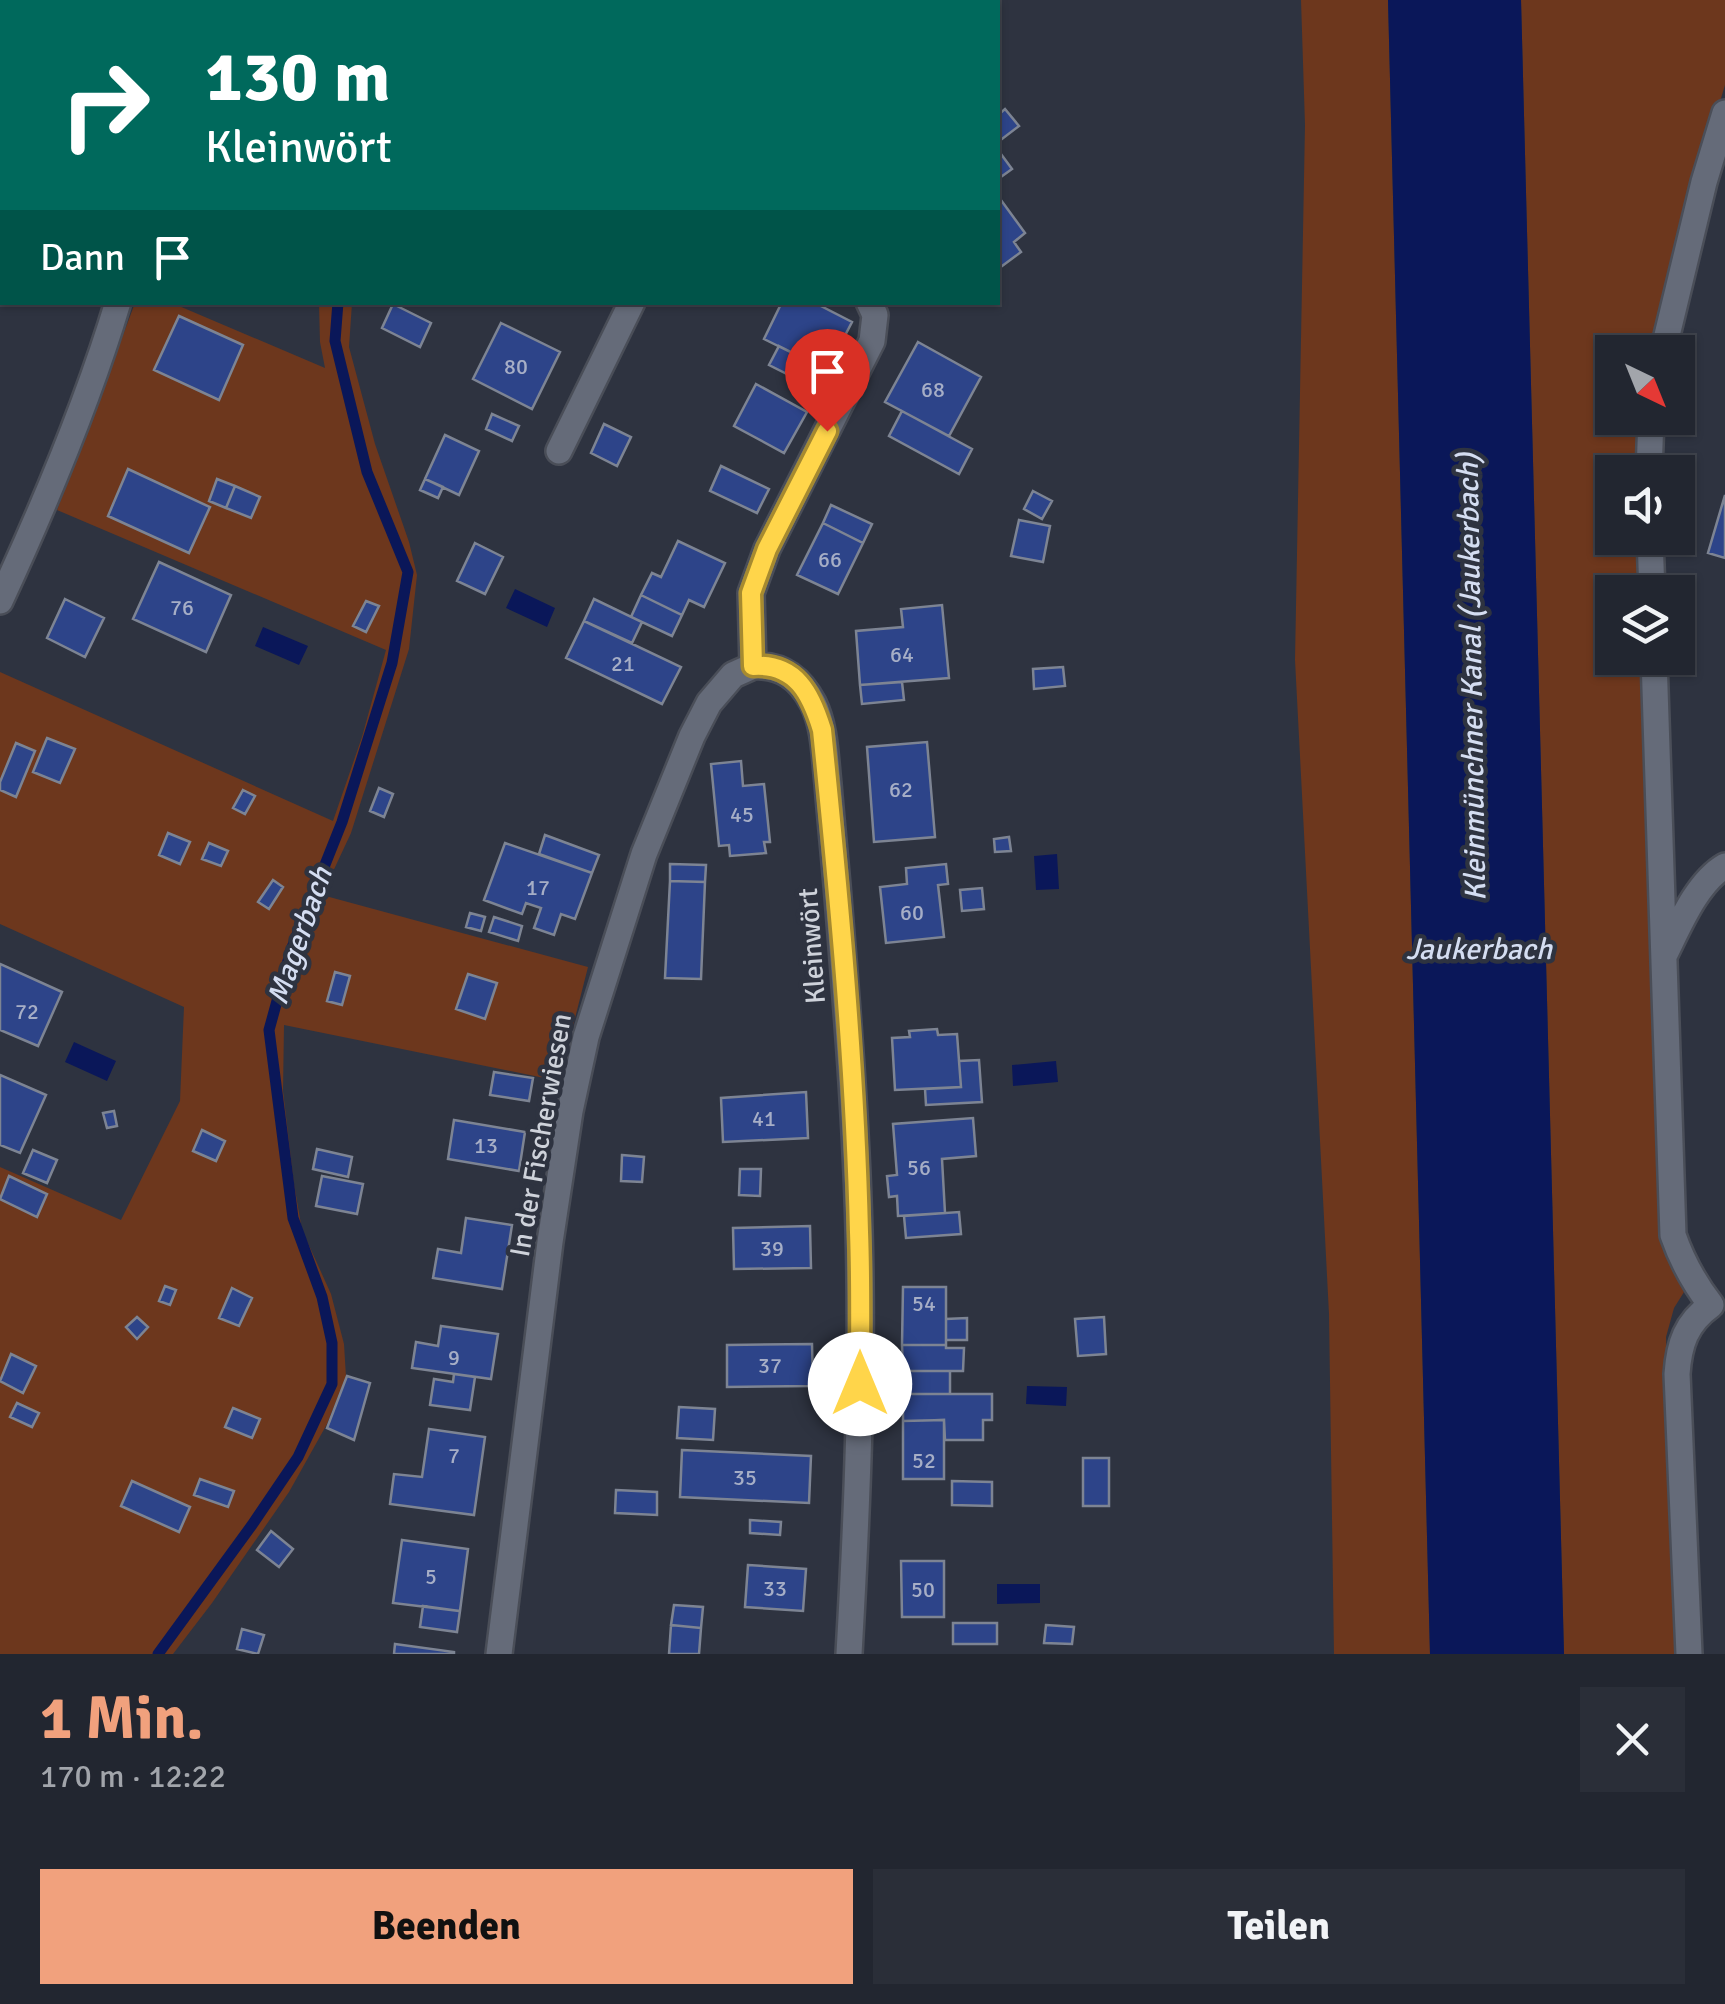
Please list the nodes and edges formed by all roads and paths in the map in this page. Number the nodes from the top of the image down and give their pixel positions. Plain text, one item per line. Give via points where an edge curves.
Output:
1 (1725, 114) edge
2 (117, 305) edge
3 (630, 305) edge
4 (871, 305) edge
5 (1667, 335) edge
6 (558, 450) dead end
7 (0, 601) edge
8 (753, 666) junction
9 (1654, 675) edge
10 (1725, 866) edge
11 (1662, 958) junction
12 (1718, 1308) edge
13 (499, 1654) edge
14 (849, 1654) edge
15 (1689, 1654) edge

1 - 5 street
2 - 7 street via 42,509
3 - 6 street
4 - 8 street via 872,341 751,593
8 - 13 street, In der Fischerwiesen via 732,675 692,736 644,854 586,1037 550,1242
8 - 14 street, Kleinwört via 784,671 814,704 834,848 860,1234
9 - 11 street
10 - 11 street via 1691,904
11 - 12 street via 1673,1235 1695,1284
12 - 15 street via 1698,1314 1679,1349

